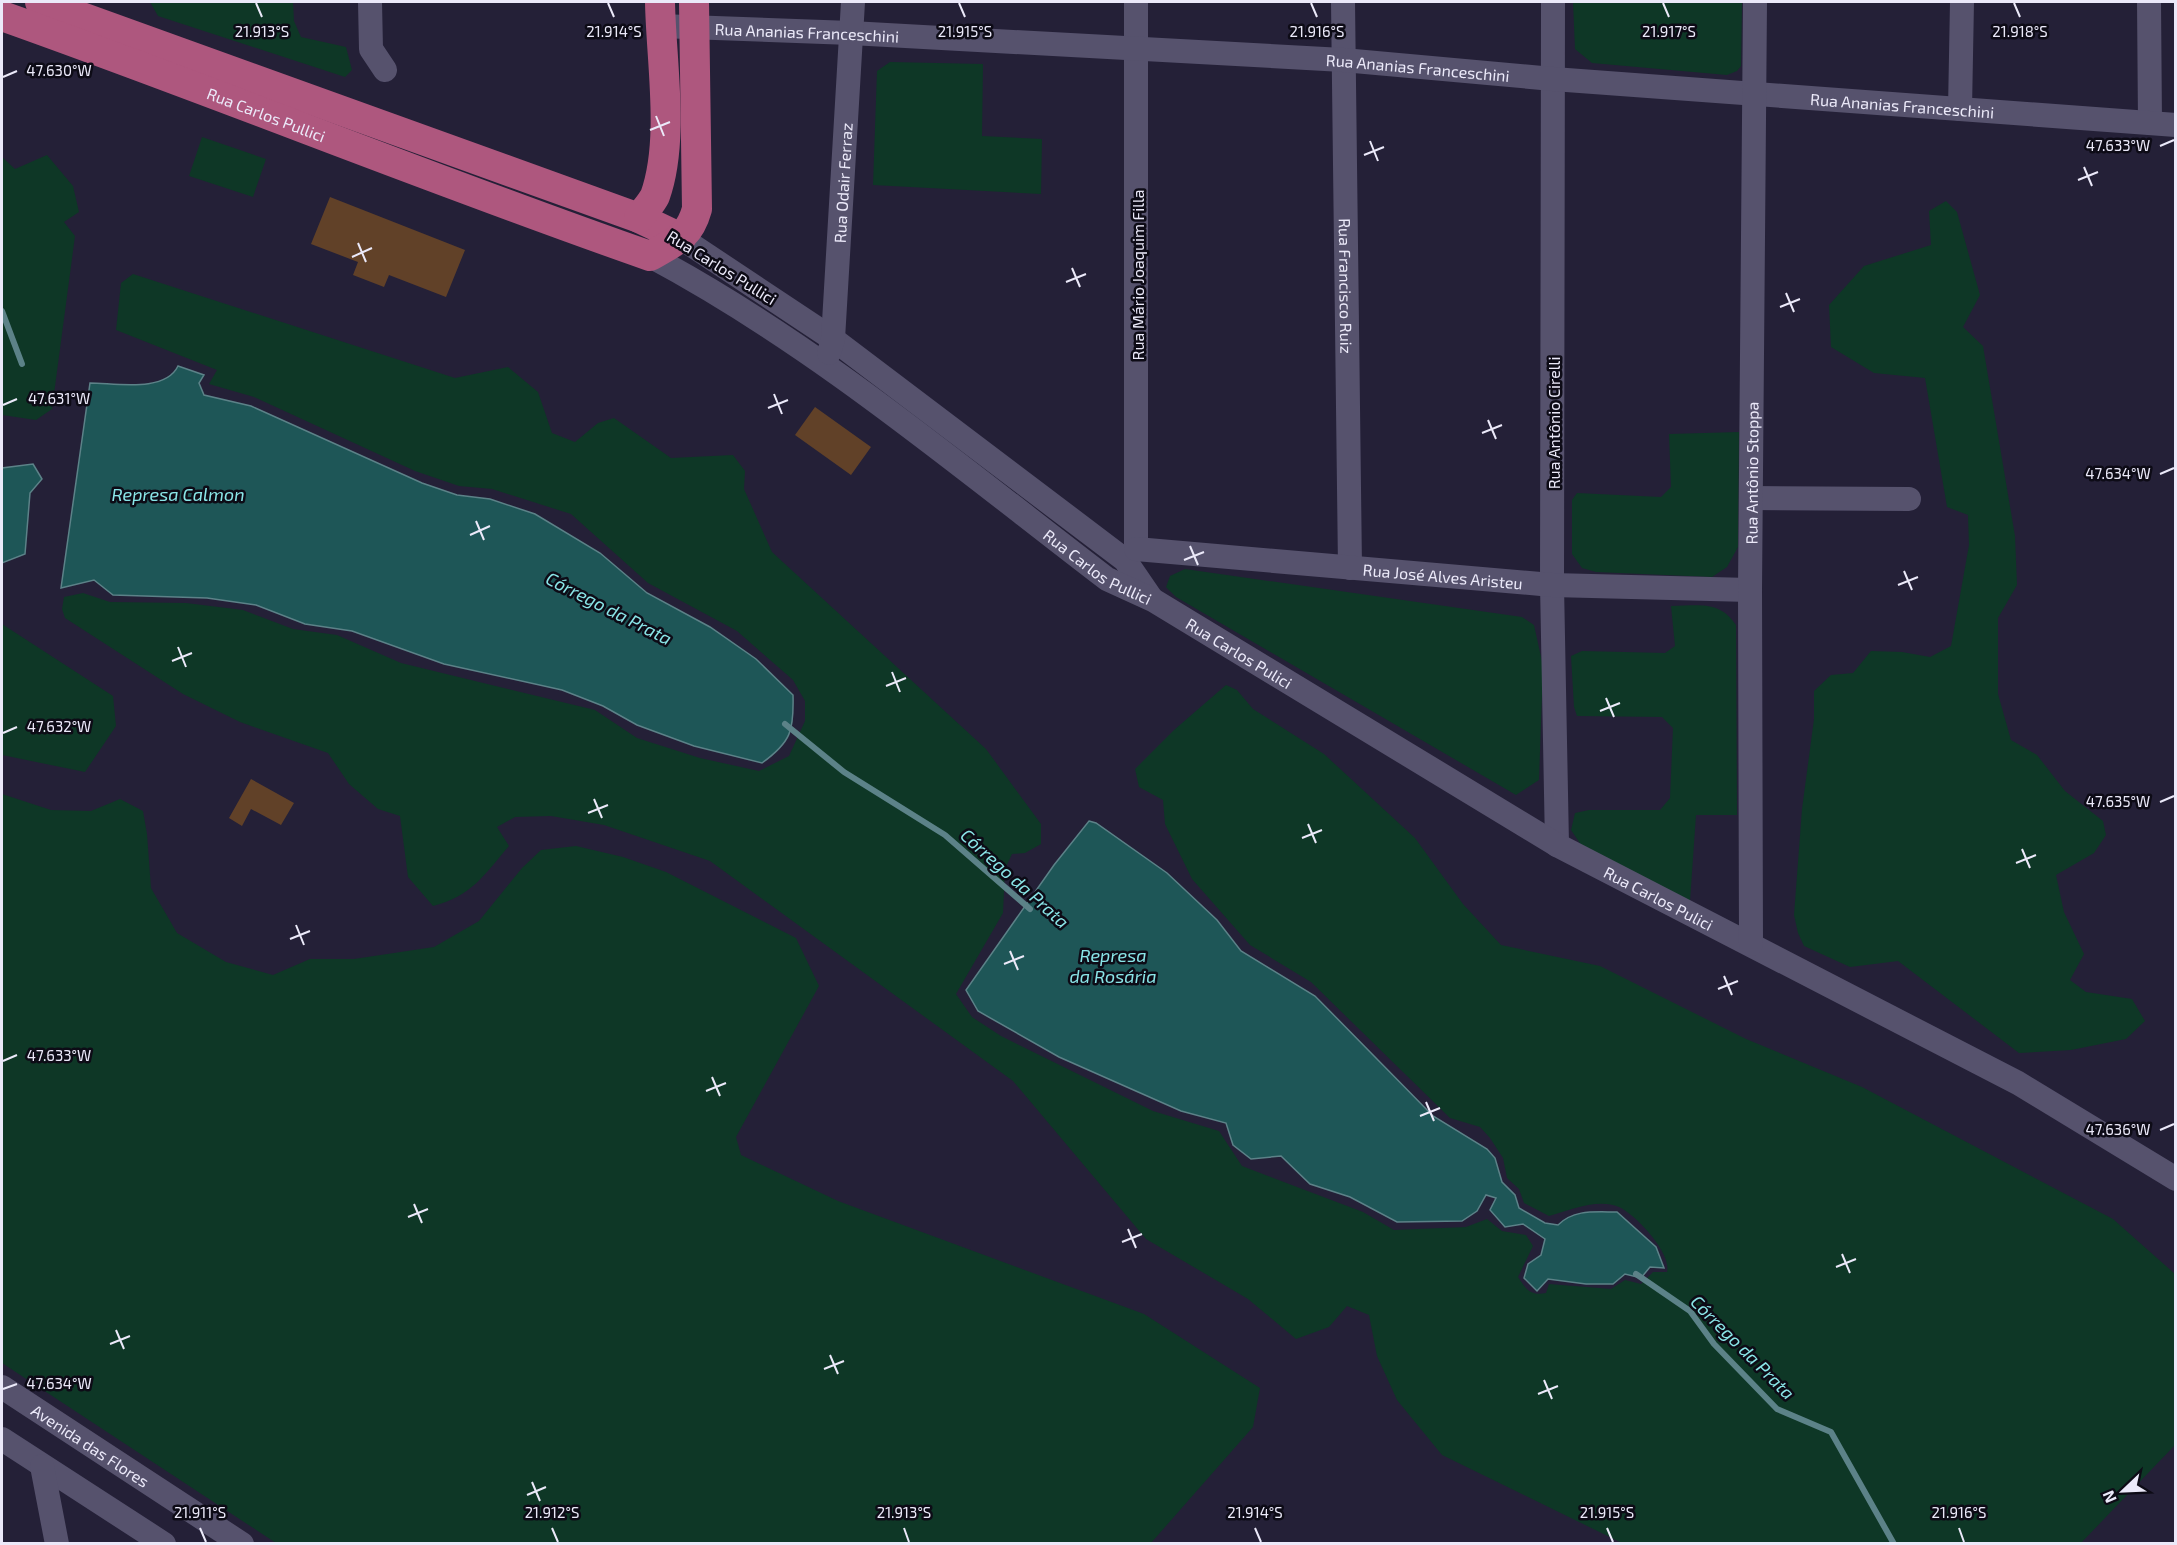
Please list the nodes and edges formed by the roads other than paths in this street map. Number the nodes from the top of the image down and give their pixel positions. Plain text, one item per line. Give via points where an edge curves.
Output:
1 (40, 2) edge
2 (370, 2) edge
3 (853, 2) edge
4 (1136, 2) edge
5 (1343, 2) edge
6 (1552, 2) edge
7 (1755, 2) edge
8 (1962, 2) edge
9 (2149, 2) edge
10 (660, 14) edge
11 (694, 14) edge
12 (2, 16) edge
13 (851, 33) junction
14 (1137, 47) junction
15 (1343, 60) junction
16 (385, 70) dead end
17 (1553, 79) junction
18 (1755, 93) junction
19 (1960, 109) junction
20 (2150, 123) junction
21 (2175, 125) edge
22 (639, 218) junction
23 (681, 238) junction
24 (650, 256) junction
25 (833, 339) junction
26 (826, 364) junction
27 (1751, 498) junction
28 (1909, 499) dead end
29 (1130, 555) junction
30 (1350, 568) junction
31 (1107, 579) junction
32 (1552, 585) junction
33 (1750, 590) junction
34 (1153, 600) junction
35 (1557, 845) junction
36 (1751, 944) junction
37 (2175, 1179) edge
38 (2, 1387) edge
39 (2, 1439) edge
40 (42, 1466) junction
41 (57, 1544) edge
42 (164, 1544) edge
43 (242, 1544) edge

1 - 22 main road, Rua Carlos Pullici
2 - 16 street via 371,49
3 - 13 street, Rua Odair Ferraz
4 - 14 street, Rua Mário Joaquim Filla
5 - 15 street, Rua Francisco Ruiz
6 - 17 street, Rua Antônio Cirelli
7 - 18 street, Rua Antônio Stoppa
8 - 19 street
9 - 20 street
10 - 11 street, Rua Ananias Franceschini
10 - 22 main road via 662,171 654,199
11 - 13 street, Rua Ananias Franceschini
11 - 23 main road via 697,209 693,226
12 - 24 main road, Rua Carlos Pullici
13 - 14 street, Rua Ananias Franceschini
13 - 25 street, Rua Odair Ferraz
14 - 15 street, Rua Ananias Franceschini
14 - 29 street, Rua Mário Joaquim Filla
15 - 17 street, Rua Ananias Franceschini
15 - 30 street, Rua Francisco Ruiz
17 - 18 street, Rua Ananias Franceschini
17 - 32 street, Rua Antônio Cirelli
18 - 19 street, Rua Ananias Franceschini
18 - 27 street, Rua Antônio Stoppa
19 - 20 street, Rua Ananias Franceschini
20 - 21 street, Rua Ananias Franceschini
22 - 23 main road, Rua Carlos Pullici
23 - 24 main road
23 - 25 street, Rua Carlos Pullici
24 - 26 street, Rua Carlos Pullici via 716,292
25 - 26 street, Rua Odair Ferraz
25 - 29 street, Rua Carlos Pullici
26 - 31 street, Rua Carlos Pullici
27 - 28 street
27 - 33 street, Rua Antônio Stoppa
29 - 30 street, Rua José Alves Aristeu
29 - 31 street
29 - 34 street, Rua Carlos Pullici
30 - 32 street, Rua José Alves Aristeu
31 - 34 street, Rua Carlos Pullici
32 - 33 street, Rua José Alves Aristeu
32 - 35 street, Rua Antônio Cirelli
33 - 36 street, Rua Antônio Stoppa
34 - 35 street, Rua Carlos Pulici
35 - 36 street, Rua Carlos Pulici
36 - 37 street, Rua Carlos Pulici via 2018,1083
38 - 43 street, Avenida das Flores
39 - 40 street
40 - 41 street
40 - 42 street

